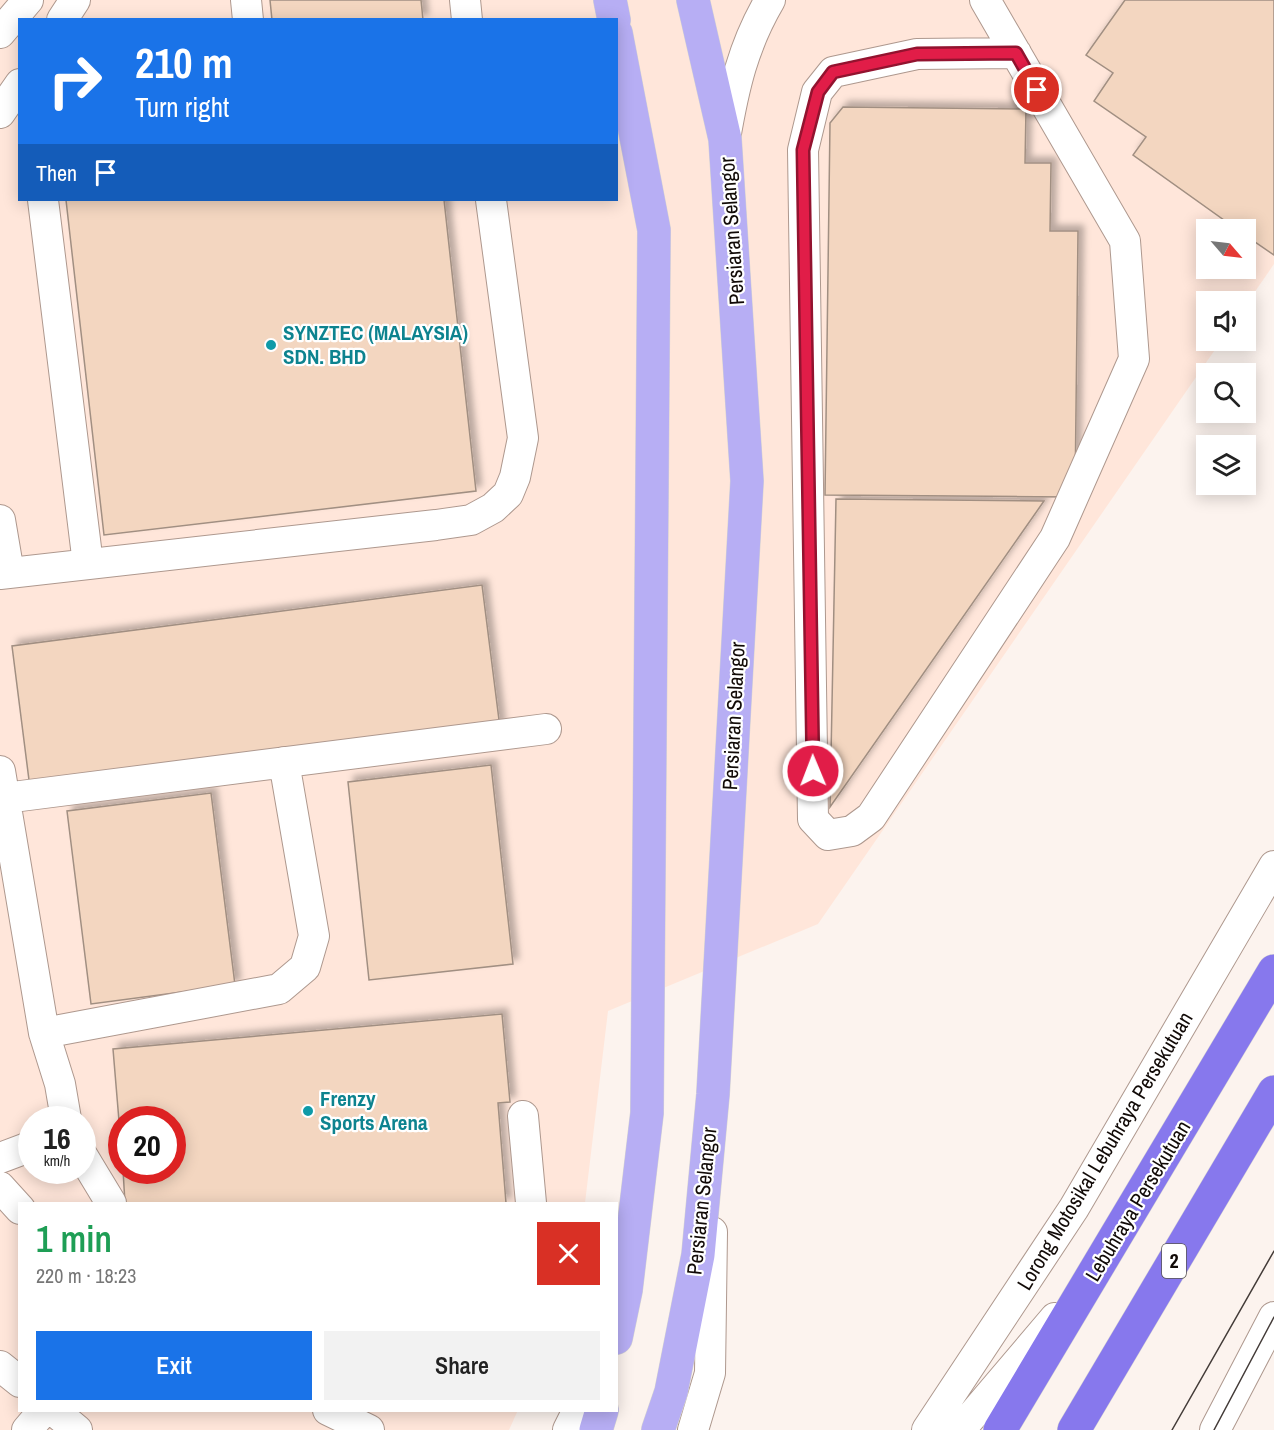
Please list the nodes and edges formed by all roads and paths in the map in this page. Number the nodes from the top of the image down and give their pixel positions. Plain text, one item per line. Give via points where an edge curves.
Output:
1 (28, 0) edge
2 (75, 0) edge
3 (246, 0) edge
4 (465, 0) edge
5 (610, 0) edge
6 (693, 0) edge
7 (770, 0) edge
8 (985, 0) edge
9 (63, 18) edge
10 (248, 18) edge
11 (467, 18) edge
12 (614, 18) edge
13 (0, 33) edge
14 (618, 43) edge
15 (1016, 53) junction
16 (18, 89) edge
17 (7, 115) edge
18 (725, 139) junction
19 (43, 201) edge
20 (491, 201) edge
21 (0, 520) edge
22 (88, 564) junction
23 (5, 573) edge
24 (546, 729) dead end
25 (284, 762) junction
26 (2, 784) edge
27 (1274, 866) edge
28 (1274, 971) edge
29 (44, 1034) junction
30 (1274, 1092) edge
31 (713, 1095) junction
32 (64, 1106) edge
33 (523, 1116) dead end
34 (18, 1151) edge
35 (0, 1158) edge
36 (96, 1178) edge
37 (0, 1187) edge
38 (110, 1202) edge
39 (531, 1202) edge
40 (18, 1207) edge
41 (1095, 1273) junction
42 (621, 1303) edge
43 (1274, 1317) edge
44 (618, 1324) edge
45 (0, 1366) edge
46 (18, 1380) edge
47 (42, 1412) edge
48 (55, 1412) edge
49 (332, 1412) edge
50 (577, 1412) edge
51 (601, 1412) edge
52 (939, 1427) edge
53 (27, 1430) edge
54 (77, 1430) edge
55 (369, 1430) edge
56 (568, 1430) edge
57 (596, 1430) edge
58 (658, 1430) edge
59 (693, 1430) edge
60 (1000, 1430) edge
61 (1074, 1430) edge
62 (1215, 1430) edge

1 - 13 street
2 - 9 street
3 - 10 street
4 - 11 street
5 - 12 main road
6 - 18 main road, Persiaran Selangor
7 - 18 street via 752,31 736,76
8 - 15 street
14 - 42 main road via 654,230 646,1113
15 - 15 street via 1125,241 1134,359 1055,538 871,818 852,831 828,835 813,819 803,150 818,92 833,72 917,54
16 - 17 street
18 - 31 main road, Persiaran Selangor via 747,481
19 - 22 street
20 - 22 street via 523,438 508,494 493,508 471,520 436,525
21 - 23 street
22 - 23 street
24 - 25 street
25 - 26 street
25 - 29 street via 314,936 305,967 279,989
26 - 29 street
27 - 52 street, Lorong Motosikal Lebuhraya Persekutuan via 1074,1208
28 - 41 highway, Lebuhraya Persekutuan
29 - 32 street
30 - 61 highway, 2
31 - 58 main road, Persiaran Selangor via 698,1255 671,1392
31 - 59 street via 710,1373
33 - 39 street
34 - 35 street
36 - 38 street
37 - 40 street
41 - 52 street
41 - 60 highway, Lebuhraya Persekutuan
42 - 44 main road
43 - 62 street
45 - 46 street
47 - 53 street
48 - 54 street
49 - 55 street
50 - 56 street
51 - 57 main road

